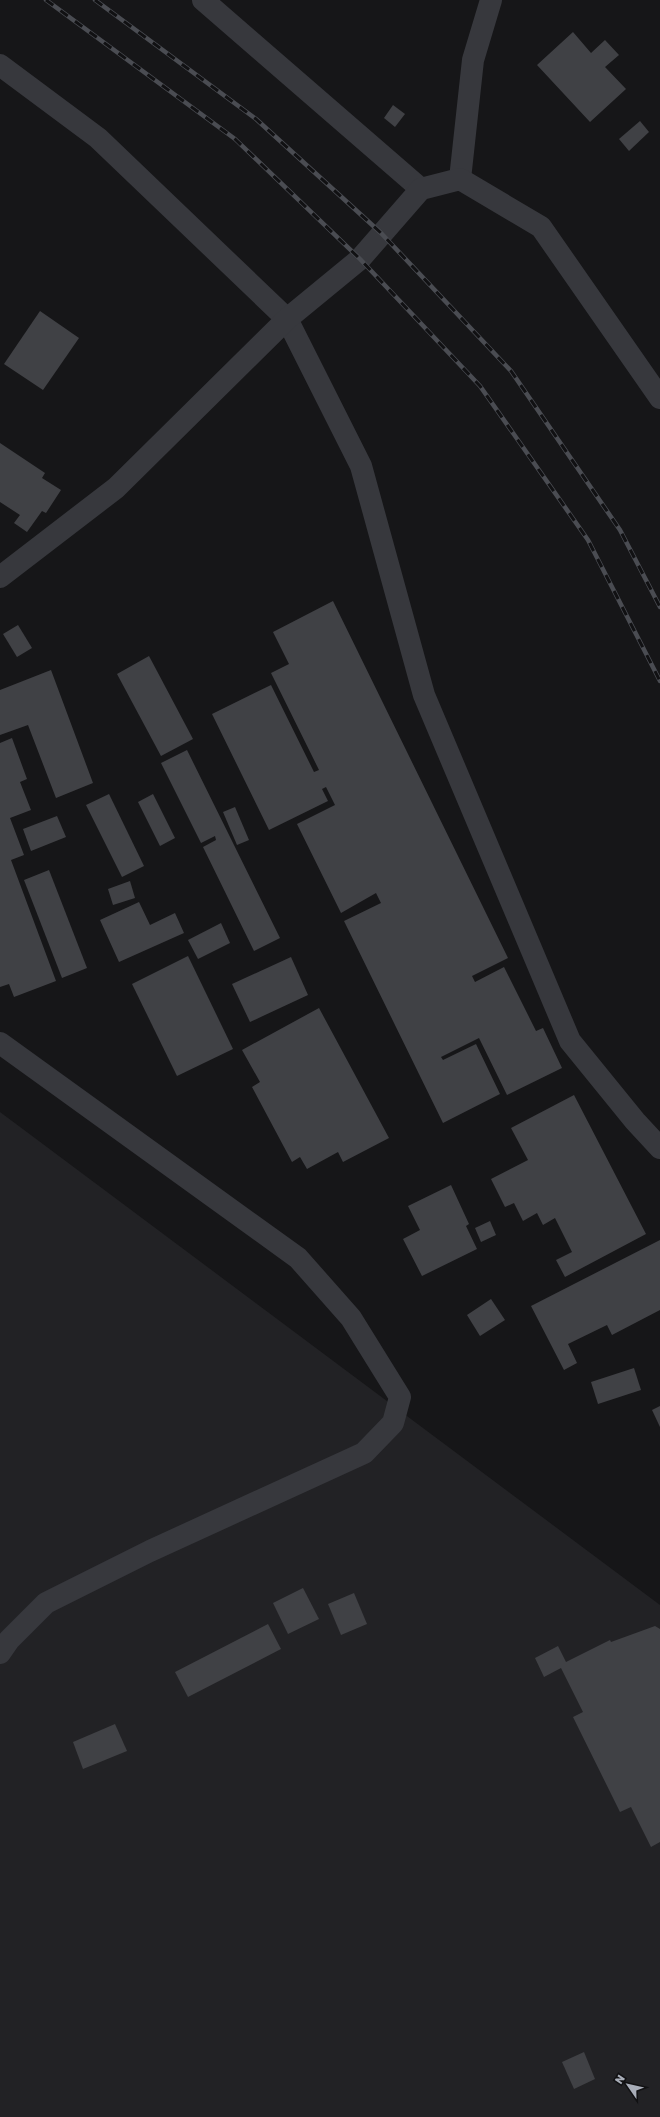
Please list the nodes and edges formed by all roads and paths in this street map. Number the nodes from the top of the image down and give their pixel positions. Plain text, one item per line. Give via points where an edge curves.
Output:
1 (203, 0) edge
2 (491, 0) edge
3 (0, 65) edge
4 (460, 179) junction
5 (421, 189) junction
6 (287, 319) junction
7 (651, 373) edge
8 (660, 398) edge
9 (0, 577) edge
10 (0, 1044) edge
11 (660, 1148) edge
12 (0, 1653) edge

1 - 5 street
2 - 4 street via 472,60
3 - 6 street via 98,138
4 - 5 street
4 - 7 street via 541,227
5 - 6 street via 360,259
6 - 9 street via 116,488
6 - 11 street via 361,466 424,695 570,1041 634,1121
7 - 8 street
10 - 12 street via 298,1258 351,1318 400,1397 393,1423 364,1453 150,1551 46,1603 9,1640

